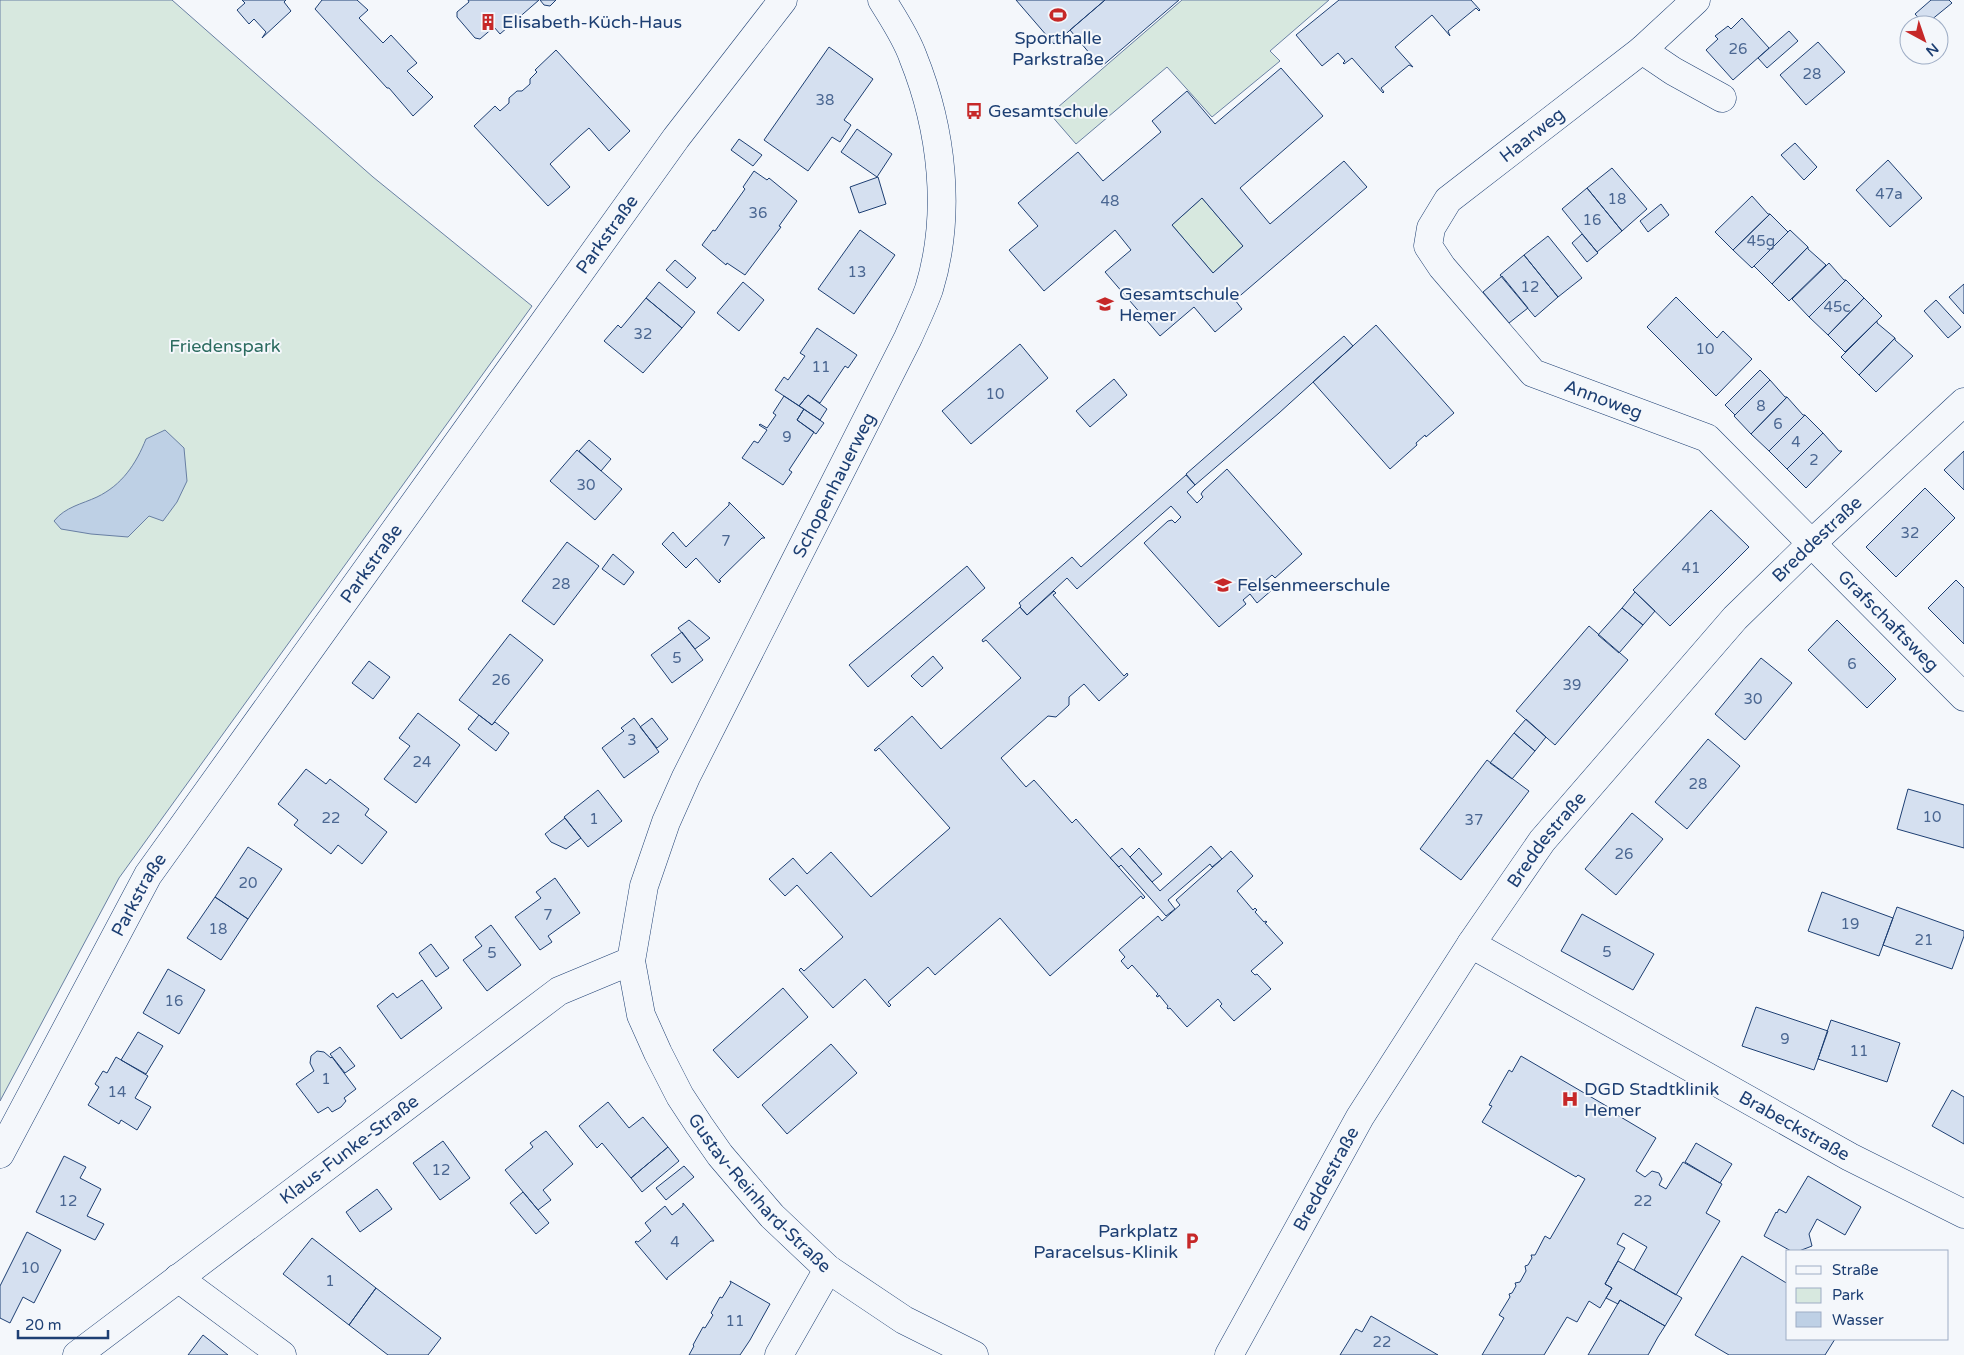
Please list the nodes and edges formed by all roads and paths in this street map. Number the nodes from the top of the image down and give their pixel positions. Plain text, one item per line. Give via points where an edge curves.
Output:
1 (783, 0) edge
2 (882, 0) edge
3 (1696, 0) edge
4 (1642, 50) junction
5 (1722, 98) dead end
6 (1431, 228) joint
7 (1964, 402) edge
8 (1812, 543) junction
9 (1964, 697) edge
10 (1471, 944) junction
11 (631, 961) junction
12 (0, 1154) edge
13 (1964, 1214) edge
14 (828, 1269) junction
15 (178, 1278) junction
16 (77, 1355) edge
17 (282, 1355) edge
18 (779, 1355) edge
19 (974, 1355) edge
20 (1230, 1355) edge

1 - 12 street, Parkstraße via 676,138 148,875
2 - 11 street, Schopenhauerweg via 913,55 935,128 942,191 940,236 929,288 908,338 666,822 644,886
3 - 4 street, Haarweg
4 - 5 street
4 - 6 street, Haarweg via 1448,200
6 - 8 street, Annoweg via 1428,246 1437,260 1533,373 1707,438
7 - 8 street, Breddestraße
8 - 9 street, Grafschaftsweg
8 - 10 street, Breddestraße via 1736,618 1542,841
10 - 13 street, Brabeckstraße via 1850,1157
10 - 20 street, Breddestraße via 1360,1117
11 - 14 street, Gustav-Reinhard-Straße via 641,1014 662,1062 699,1125 772,1216
11 - 15 street, Klaus-Funke-Straße via 558,991
14 - 18 street
14 - 19 street, Gustav-Reinhard-Straße via 904,1320
15 - 16 street, Klaus-Funke-Straße
15 - 17 street

